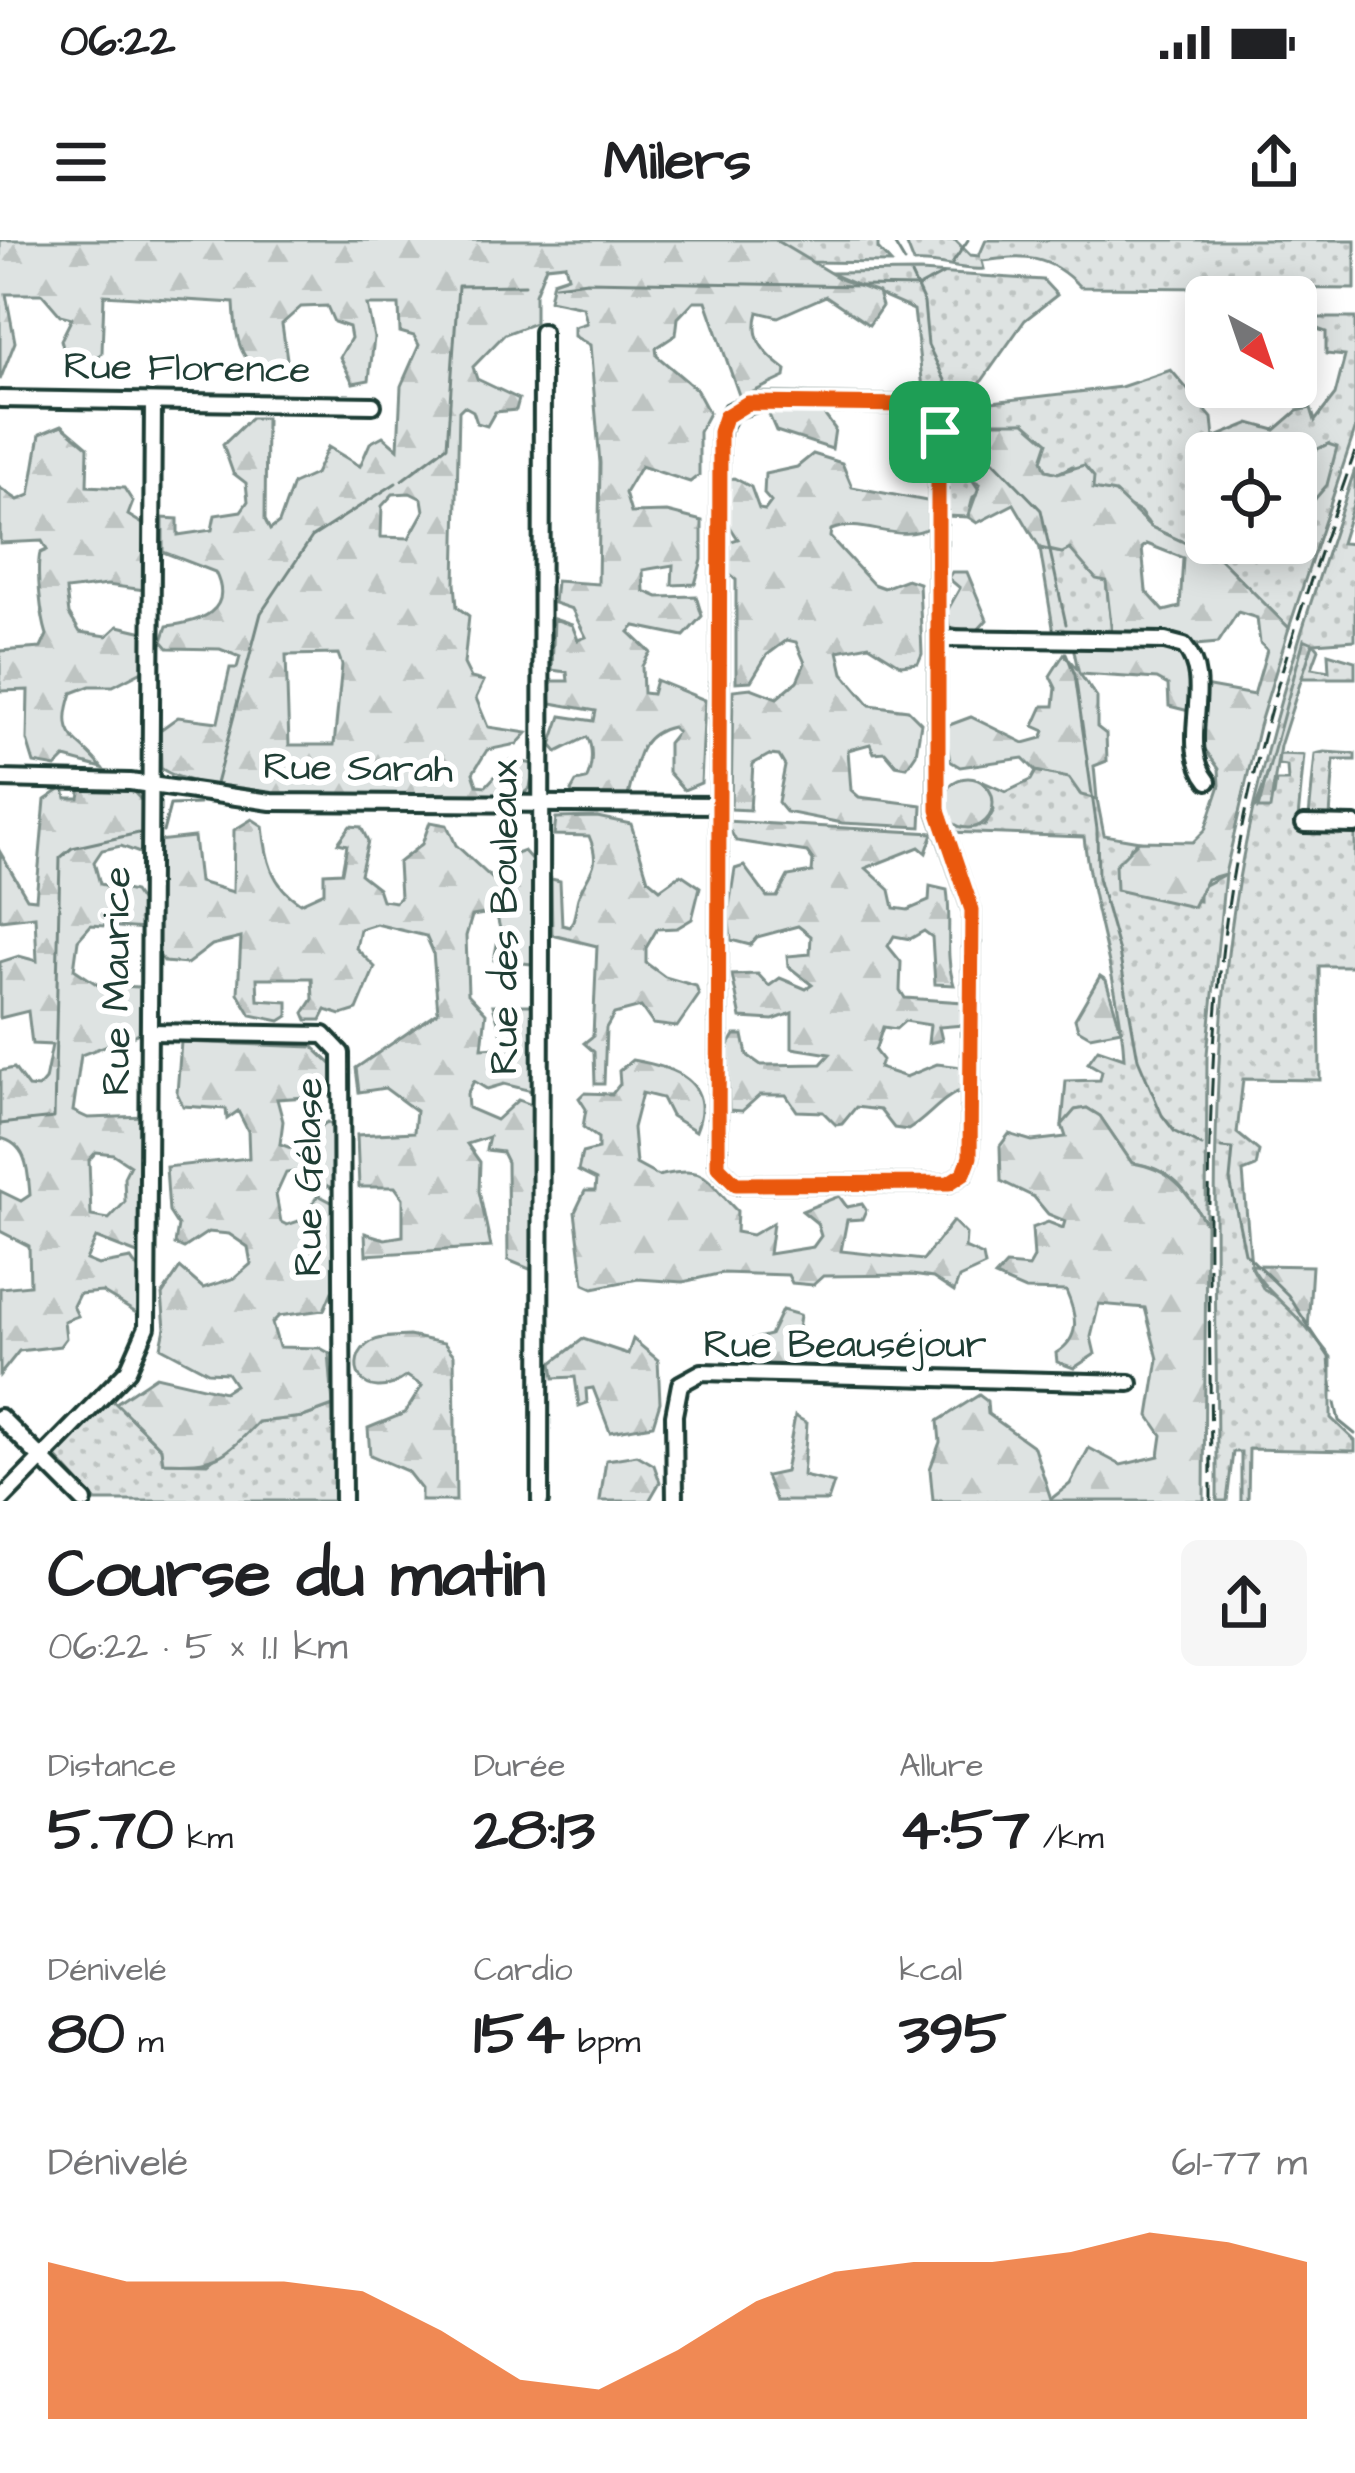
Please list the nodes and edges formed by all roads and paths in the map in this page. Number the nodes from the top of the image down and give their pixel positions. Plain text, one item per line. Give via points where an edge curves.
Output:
1 (542, 332) dead end
2 (0, 399) edge
3 (153, 403) junction
4 (373, 405) dead end
5 (938, 638) junction
6 (0, 779) edge
7 (1208, 782) dead end
8 (149, 787) junction
9 (539, 803) junction
10 (717, 805) junction
11 (1304, 824) dead end
12 (1355, 824) edge
13 (150, 1032) junction
14 (1130, 1383) dead end
15 (0, 1417) edge
16 (42, 1458) junction
17 (0, 1501) edge
18 (84, 1501) edge
19 (343, 1501) edge
20 (540, 1501) edge
21 (675, 1501) edge

1 - 9 street, Rue des Bouleaux
2 - 3 street, Rue Florence
3 - 4 street, Rue Florence
3 - 8 street, Rue Maurice
5 - 7 street via 1184,646 1197,672 1195,751
5 - 10 street via 934,416 912,405 759,402 731,411 720,432
5 - 10 street via 938,810 972,910 970,1157 957,1179 745,1185 722,1174
6 - 8 street, Rue Sarah
8 - 9 street, Rue Sarah via 271,802
8 - 13 street, Rue Maurice
9 - 10 street, Rue Sarah
9 - 20 street, Rue des Bouleaux
11 - 12 street
13 - 16 street, Rue Maurice via 145,1339 128,1370
13 - 19 street, Rue Gélase via 324,1035 341,1053
14 - 21 street, Rue Beauséjour via 702,1372 677,1390
15 - 16 street
16 - 17 street, Rue Maurice
16 - 18 street

